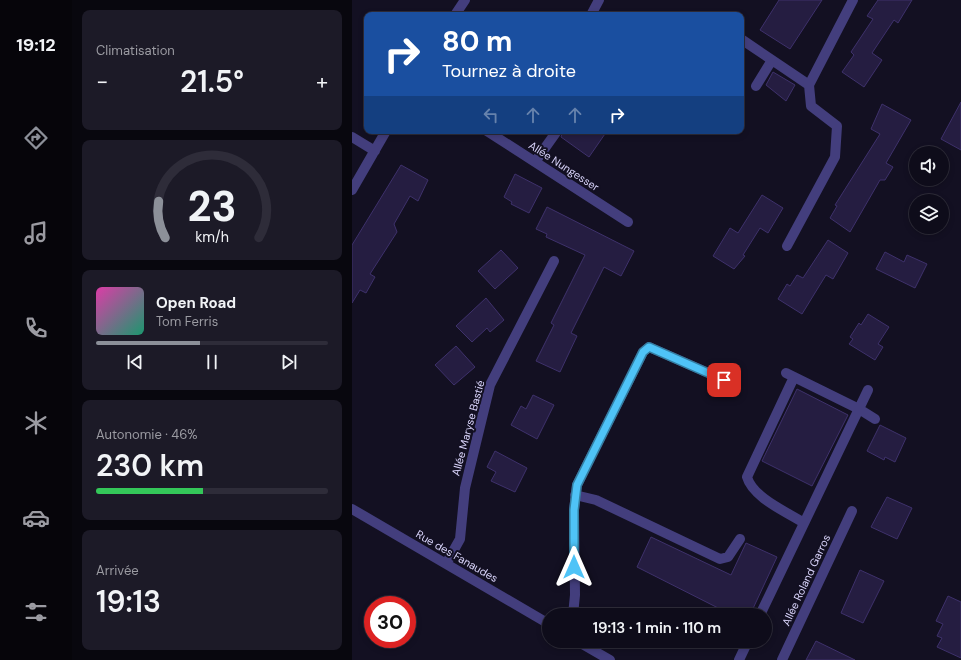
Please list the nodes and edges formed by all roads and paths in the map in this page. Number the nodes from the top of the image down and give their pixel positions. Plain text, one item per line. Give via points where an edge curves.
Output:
1 (465, 0) edge
2 (599, 0) edge
3 (853, 0) edge
4 (457, 12) edge
5 (593, 12) edge
6 (744, 41) edge
7 (772, 60) junction
8 (809, 85) junction
9 (756, 86) dead end
10 (384, 134) edge
11 (492, 134) edge
12 (554, 134) edge
13 (352, 137) edge
14 (375, 151) junction
15 (535, 162) junction
16 (352, 190) edge
17 (628, 222) dead end
18 (787, 246) dead end
19 (554, 261) dead end
20 (736, 385) dead end
21 (868, 390) dead end
22 (859, 409) junction
23 (875, 419) dead end
24 (575, 495) junction
25 (352, 509) edge
26 (852, 510) dead end
27 (804, 523) junction
28 (740, 539) dead end
29 (446, 564) junction
30 (574, 608) edge
31 (763, 608) edge
32 (542, 620) edge
33 (589, 648) edge
34 (745, 648) edge
35 (610, 660) edge
36 (739, 660) edge
37 (782, 660) edge

1 - 4 street
2 - 5 street
3 - 8 street
6 - 7 street
7 - 8 street
7 - 9 street
8 - 18 street via 811,106 836,126 835,157
10 - 14 street
11 - 15 street, Allée Nungesser
12 - 15 street
13 - 14 street
14 - 16 street
15 - 17 street, Allée Nungesser
19 - 29 street, Allée Maryse Bastié via 490,385 465,488 460,539
20 - 24 street via 649,347 643,352 577,485
21 - 22 street
22 - 23 street
22 - 27 street
22 - 27 street via 790,375 747,477 757,494
24 - 28 street via 596,500 720,559 728,557
24 - 30 street
25 - 29 street, Rue des Fanaudes
26 - 37 street, Allée Roland Garros
27 - 31 street
29 - 32 street, Rue des Fanaudes
33 - 35 street
34 - 36 street

